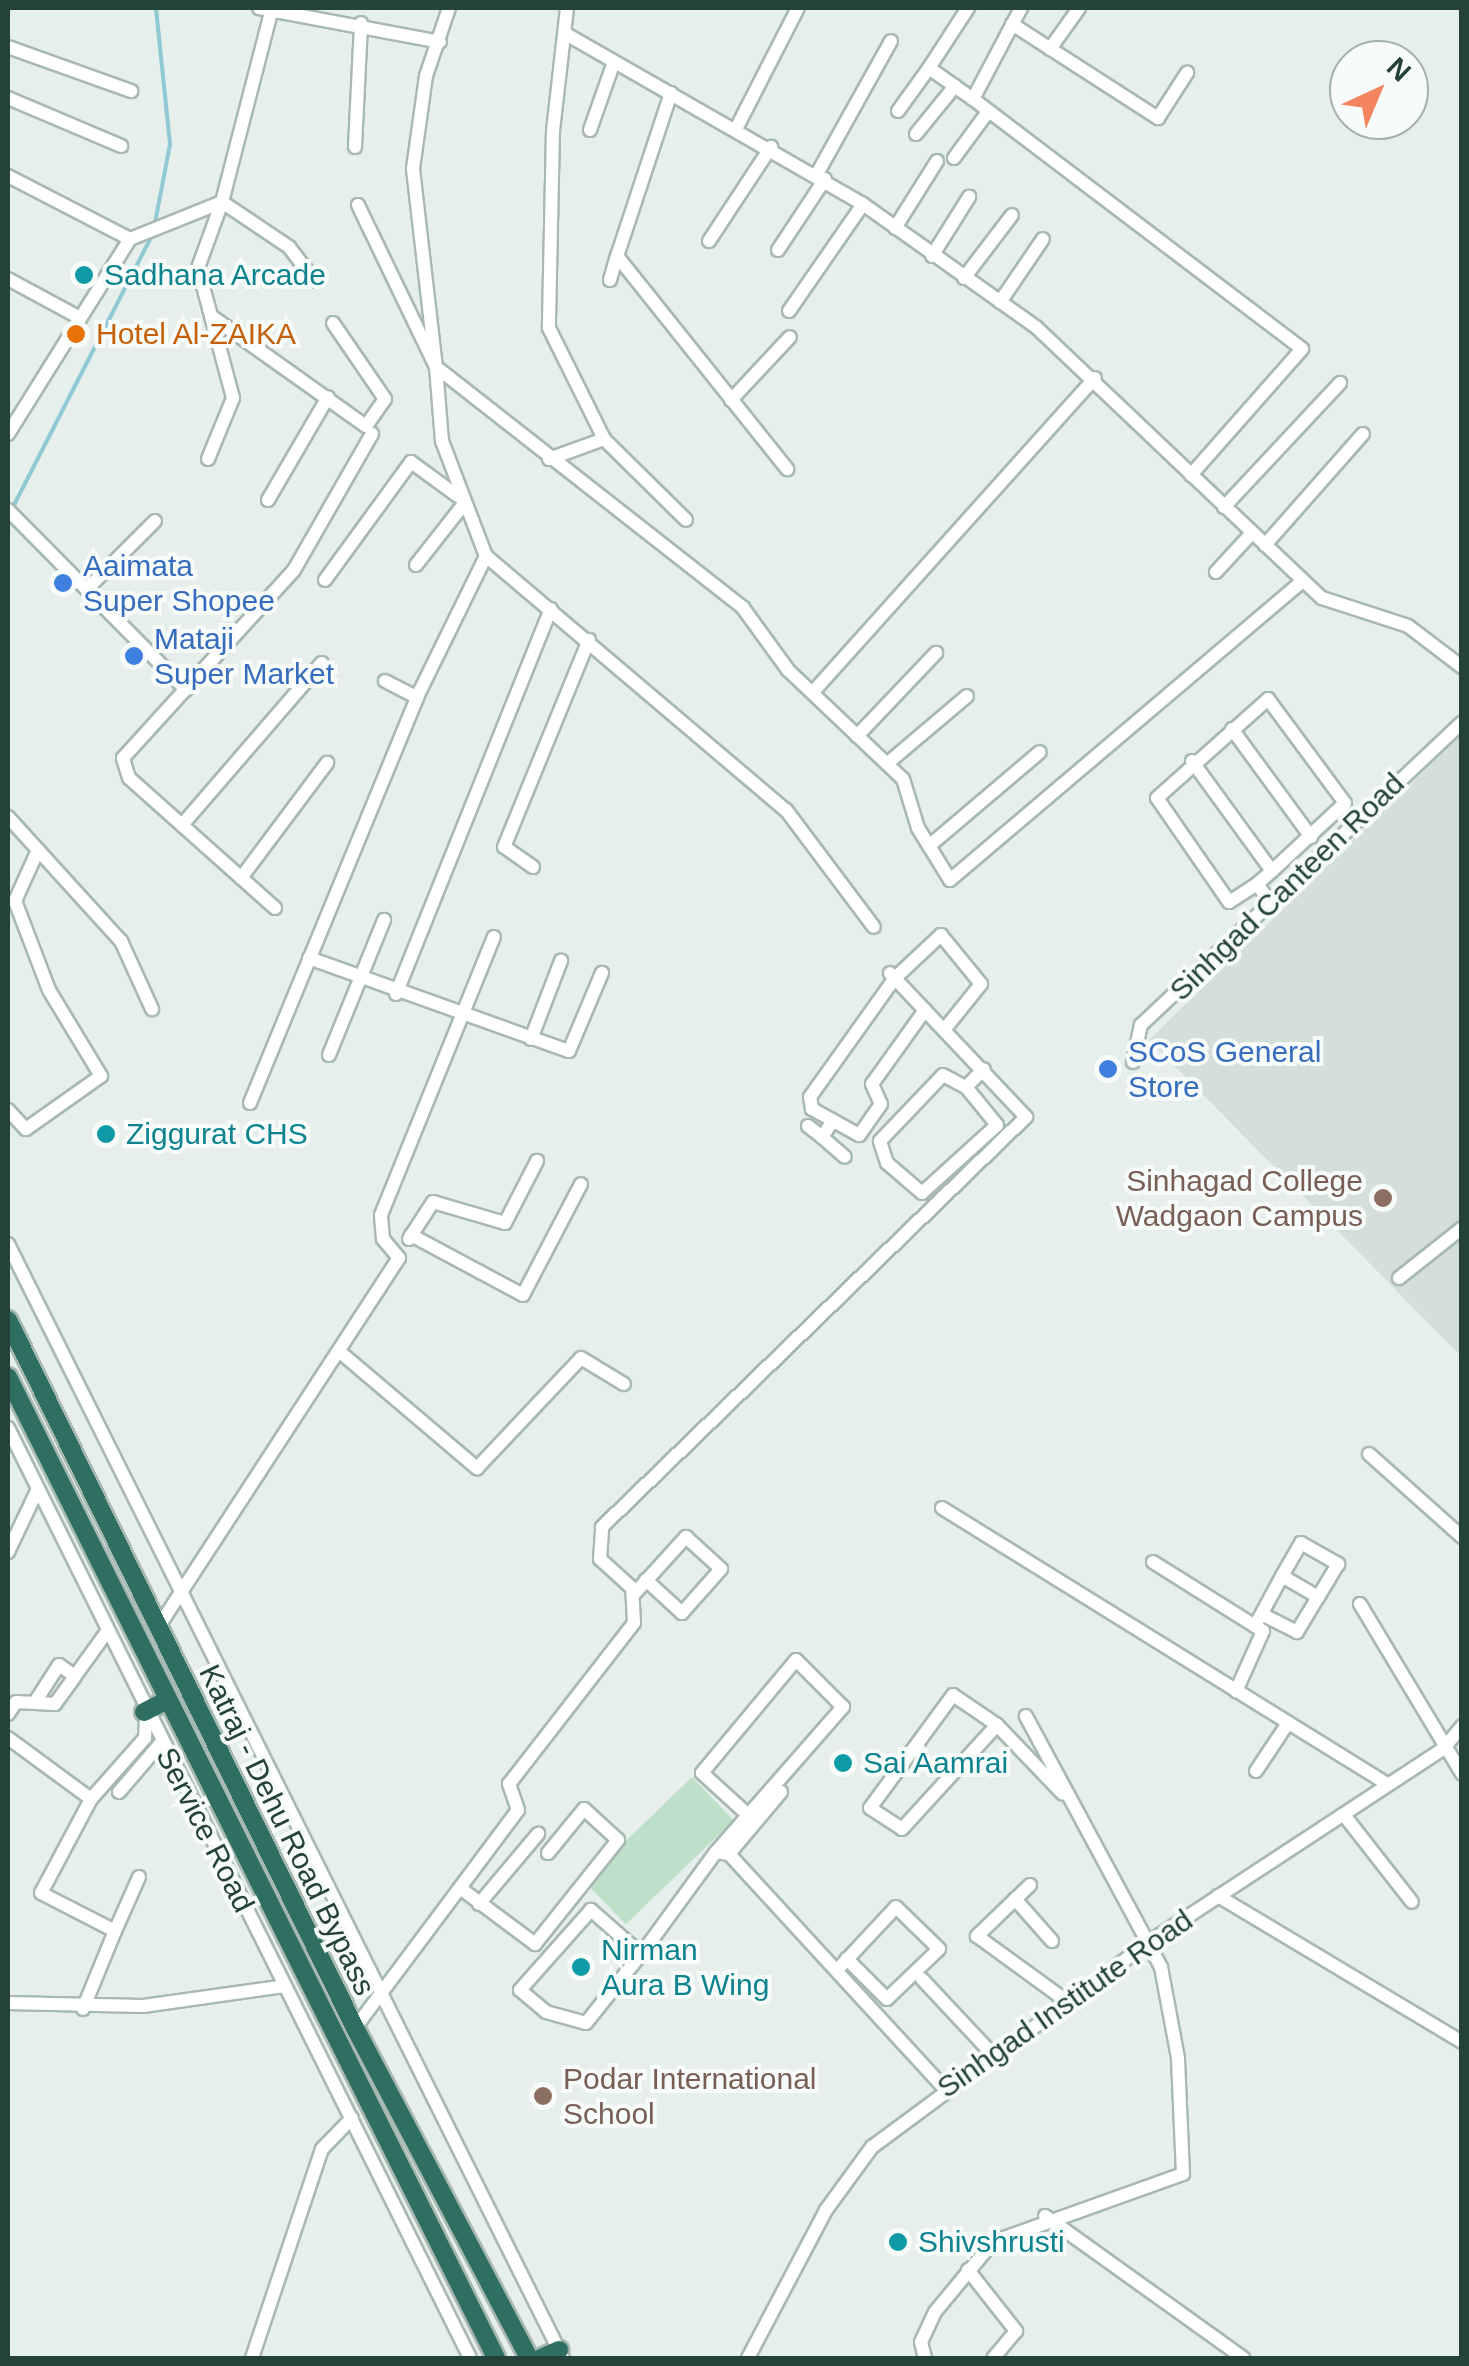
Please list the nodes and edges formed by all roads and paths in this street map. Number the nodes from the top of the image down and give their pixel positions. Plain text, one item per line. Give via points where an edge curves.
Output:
1 (268, 8) edge
2 (378, 8) edge
3 (449, 8) edge
4 (567, 8) edge
5 (798, 8) edge
6 (968, 8) edge
7 (1021, 8) edge
8 (1079, 8) edge
9 (1012, 24) junction
10 (368, 25) junction
11 (566, 34) junction
12 (891, 41) dead end
13 (440, 42) junction
14 (8, 47) edge
15 (1050, 49) junction
16 (614, 62) junction
17 (929, 68) junction
18 (1187, 73) dead end
19 (955, 86) junction
20 (130, 92) dead end
21 (670, 93) junction
22 (8, 98) edge
23 (973, 100) junction
24 (898, 112) dead end
25 (986, 113) junction
26 (737, 127) junction
27 (590, 130) dead end
28 (916, 134) dead end
29 (121, 146) dead end
30 (354, 147) dead end
31 (771, 147) junction
32 (954, 158) dead end
33 (937, 160) dead end
34 (8, 176) edge
35 (821, 177) junction
36 (969, 197) dead end
37 (222, 202) junction
38 (863, 204) junction
39 (358, 206) dead end
40 (1012, 215) dead end
41 (895, 228) junction
42 (135, 237) junction
43 (1042, 240) dead end
44 (709, 241) dead end
45 (778, 250) dead end
46 (617, 256) junction
47 (932, 256) junction
48 (964, 278) junction
49 (8, 279) edge
50 (610, 280) dead end
51 (316, 281) dead end
52 (1000, 302) junction
53 (789, 311) dead end
54 (211, 316) junction
55 (80, 318) junction
56 (333, 323) dead end
57 (790, 337) dead end
58 (436, 366) junction
59 (1095, 378) junction
60 (1340, 383) dead end
61 (328, 397) junction
62 (730, 400) junction
63 (8, 434) edge
64 (372, 434) dead end
65 (1363, 434) dead end
66 (604, 439) junction
67 (549, 459) junction
68 (208, 460) dead end
69 (787, 468) dead end
70 (1191, 475) junction
71 (268, 500) dead end
72 (461, 501) junction
73 (1224, 507) junction
74 (8, 510) edge
75 (686, 520) dead end
76 (156, 521) dead end
77 (1252, 532) junction
78 (1265, 545) junction
79 (486, 556) junction
80 (416, 565) dead end
81 (1216, 572) dead end
82 (325, 580) dead end
83 (1302, 582) junction
84 (88, 589) junction
85 (551, 609) junction
86 (588, 640) junction
87 (936, 653) dead end
88 (322, 663) dead end
89 (1462, 668) edge
90 (384, 682) dead end
91 (186, 690) junction
92 (814, 692) junction
93 (967, 696) dead end
94 (417, 697) junction
95 (1462, 722) edge
96 (1232, 729) junction
97 (856, 736) junction
98 (1040, 752) dead end
99 (1192, 761) junction
100 (889, 762) junction
101 (327, 763) dead end
102 (8, 817) edge
103 (182, 825) junction
104 (1311, 837) junction
105 (929, 846) junction
106 (38, 850) junction
107 (534, 866) dead end
108 (1272, 871) junction
109 (241, 878) junction
110 (1257, 884) junction
111 (1269, 901) junction
112 (11, 902) edge
113 (275, 908) dead end
114 (384, 920) dead end
115 (874, 927) dead end
116 (494, 937) dead end
117 (309, 958) junction
118 (561, 961) dead end
119 (602, 973) dead end
120 (892, 975) junction
121 (361, 979) junction
122 (396, 994) junction
123 (152, 1009) dead end
124 (925, 1010) junction
125 (459, 1018) junction
126 (944, 1030) junction
127 (531, 1039) junction
128 (329, 1054) dead end
129 (1133, 1062) dead end
130 (984, 1069) junction
131 (966, 1087) junction
132 (250, 1103) dead end
133 (8, 1110) edge
134 (832, 1122) junction
135 (808, 1126) dead end
136 (822, 1137) junction
137 (845, 1157) dead end
138 (537, 1161) dead end
139 (581, 1184) dead end
140 (1462, 1228) edge
141 (411, 1235) junction
142 (8, 1244) edge
143 (400, 1252) junction
144 (1399, 1278) dead end
145 (8, 1320) edge
146 (340, 1352) junction
147 (8, 1377) edge
148 (624, 1384) dead end
149 (8, 1428) edge
150 (1369, 1454) dead end
151 (37, 1491) junction
152 (942, 1508) dead end
153 (1462, 1537) edge
154 (8, 1552) edge
155 (1153, 1562) dead end
156 (1282, 1576) junction
157 (646, 1580) junction
158 (634, 1593) junction
159 (1318, 1597) junction
160 (181, 1599) junction
161 (1360, 1604) dead end
162 (1258, 1620) junction
163 (157, 1629) junction
164 (106, 1633) junction
165 (1236, 1691) junction
166 (168, 1700) junction
167 (8, 1714) edge
168 (145, 1714) junction
169 (1026, 1716) dead end
170 (1288, 1723) junction
171 (997, 1725) junction
172 (1462, 1726) edge
173 (8, 1738) edge
174 (160, 1744) junction
175 (1443, 1748) junction
176 (1256, 1771) dead end
177 (1462, 1774) edge
178 (1384, 1782) junction
179 (120, 1792) dead end
180 (781, 1792) dead end
181 (91, 1799) junction
182 (1071, 1802) junction
183 (746, 1813) junction
184 (1344, 1815) junction
185 (538, 1834) dead end
186 (548, 1853) dead end
187 (723, 1853) junction
188 (139, 1877) dead end
189 (1030, 1885) dead end
190 (460, 1888) junction
191 (1218, 1896) junction
192 (1015, 1899) junction
193 (1412, 1902) dead end
194 (479, 1904) junction
195 (115, 1931) junction
196 (1052, 1941) dead end
197 (1149, 1942) junction
198 (641, 1954) junction
199 (843, 1964) junction
200 (922, 1979) dead end
201 (284, 1986) junction
202 (382, 1997) junction
203 (1068, 2002) junction
204 (8, 2003) edge
205 (83, 2008) junction
206 (355, 2028) junction
207 (1462, 2042) edge
208 (995, 2057) junction
209 (945, 2089) junction
210 (352, 2118) junction
211 (1045, 2216) junction
212 (968, 2270) junction
213 (561, 2354) edge
214 (252, 2358) edge
215 (470, 2358) edge
216 (496, 2358) edge
217 (529, 2358) edge
218 (541, 2358) edge
219 (748, 2358) edge
220 (925, 2358) edge
221 (994, 2358) edge
222 (1243, 2358) edge

1 - 10 street
1 - 37 street
2 - 10 street
3 - 13 street
4 - 11 street
5 - 26 street
6 - 17 street
7 - 9 street
8 - 15 street
9 - 15 street
9 - 23 street
10 - 13 street
10 - 30 street
11 - 16 street
11 - 66 street via 553,130 549,328
12 - 35 street
13 - 58 street via 413,169
14 - 20 street
15 - 18 street via 1158,118
16 - 21 street
16 - 27 street
17 - 19 street
17 - 24 street
19 - 23 street
19 - 28 street
21 - 26 street
21 - 46 street
22 - 29 street
23 - 25 street
25 - 32 street
25 - 70 street via 1302,349
26 - 31 street
31 - 35 street
31 - 44 street
33 - 41 street
34 - 42 street
35 - 38 street
35 - 45 street
36 - 47 street
37 - 42 street via 195,219
37 - 51 street via 289,247
37 - 54 street via 198,268
38 - 41 street
38 - 53 street
39 - 58 street
40 - 48 street
41 - 47 street
42 - 55 street
43 - 52 street
46 - 50 street
46 - 62 street
47 - 48 street
48 - 52 street
49 - 55 street
52 - 59 street
54 - 61 street
54 - 68 street via 233,398
55 - 63 street
56 - 61 street via 385,399 366,426
57 - 62 street
58 - 67 street
58 - 72 street via 442,441
59 - 70 street
59 - 92 street
60 - 73 street
61 - 71 street
62 - 69 street
64 - 91 street via 294,570
65 - 78 street
66 - 67 street
66 - 75 street
67 - 92 street via 708,574
70 - 73 street
72 - 79 street
72 - 80 street
72 - 82 street via 411,462
73 - 77 street
74 - 84 street
76 - 84 street
77 - 78 street
77 - 81 street
78 - 83 street
79 - 85 street
79 - 94 street
83 - 89 street via 1334,605 1422,633
83 - 105 street via 950,880
84 - 91 street
85 - 86 street
85 - 122 street
86 - 107 street via 504,847
86 - 115 street via 786,810
87 - 97 street
88 - 103 street
90 - 94 street
91 - 103 street via 123,758 130,778
92 - 97 street
93 - 100 street
94 - 117 street
95 - 111 street, Sinhgad Canteen Road
96 - 99 street
96 - 104 street
96 - 104 street via 1268,699 1276,702 1344,797
97 - 100 street
98 - 105 street
99 - 108 street
99 - 110 street via 1157,798 1229,902
100 - 105 street
101 - 109 street
102 - 106 street
103 - 109 street
104 - 108 street
106 - 112 street
106 - 123 street via 121,941
108 - 110 street
109 - 113 street
110 - 111 street
111 - 129 street, Sinhgad Canteen Road via 1141,1025
112 - 133 street via 49,990 100,1076 26,1129
114 - 121 street
116 - 125 street
117 - 121 street
117 - 132 street
118 - 127 street
119 - 127 street via 569,1050
120 - 124 street
120 - 126 street via 946,935 981,984
120 - 134 street via 810,1097
121 - 122 street
121 - 128 street
122 - 125 street
124 - 126 street
124 - 134 street via 872,1084 880,1104 859,1134
125 - 127 street
125 - 143 street via 381,1215 383,1239
126 - 130 street
130 - 131 street
130 - 158 street via 1026,1111 602,1527 600,1558
131 - 131 street via 943,1076 880,1141 887,1163 922,1193 996,1126
134 - 136 street
135 - 136 street
136 - 137 street
138 - 141 street via 506,1223 433,1202
139 - 141 street via 523,1295
140 - 144 street
141 - 143 street
142 - 160 street
143 - 146 street
145 - 163 highway, Katraj - Dehu Road Bypass
146 - 148 street via 477,1468 581,1358
146 - 160 street
147 - 166 highway, Katraj - Dehu Road Bypass
149 - 151 street, Service Road
150 - 153 street
151 - 154 street
151 - 164 street, Service Road
152 - 165 street
155 - 162 street
156 - 159 street
156 - 159 street via 1301,1542 1338,1564
156 - 162 street
157 - 157 street via 686,1537 721,1569 682,1613
157 - 158 street
158 - 190 street via 634,1624 509,1784 518,1810
159 - 162 street via 1297,1632
160 - 163 street
160 - 202 street
161 - 175 street
162 - 165 street via 1263,1631
163 - 206 highway, Katraj - Dehu Road Bypass
164 - 167 street via 75,1676 59,1665 36,1702 16,1702
164 - 168 street, Service Road
165 - 170 street
166 - 168 highway
166 - 216 highway, Katraj - Dehu Road Bypass
168 - 174 street, Service Road
168 - 181 street via 145,1738
169 - 182 street
170 - 176 street
170 - 178 street
171 - 171 street via 902,1828 870,1808 954,1695
171 - 182 street
172 - 175 street, Sinhgad Institute Road
173 - 181 street
174 - 179 street
174 - 201 street, Service Road
175 - 177 street
175 - 178 street, Sinhgad Institute Road
178 - 184 street, Sinhgad Institute Road
180 - 187 street
181 - 195 street via 41,1893
182 - 197 street
183 - 183 street via 702,1773 796,1660 843,1707
183 - 187 street
184 - 191 street, Sinhgad Institute Road
184 - 193 street
185 - 194 street
186 - 194 street via 584,1810 618,1840 535,1944
187 - 198 street
187 - 199 street
188 - 195 street
189 - 192 street
190 - 194 street
190 - 202 street
191 - 197 street, Sinhgad Institute Road
191 - 207 street
192 - 196 street
192 - 203 street via 978,1936
195 - 205 street
197 - 203 street, Sinhgad Institute Road
197 - 211 street via 1178,2058 1183,2174
198 - 198 street via 586,2023 546,2012 520,1990 590,1910
199 - 199 street via 896,1908 938,1949 887,1999
199 - 209 street
200 - 208 street
201 - 205 street
201 - 210 street, Service Road
202 - 206 street
202 - 213 street
203 - 208 street, Sinhgad Institute Road
204 - 205 street
206 - 217 highway, Katraj - Dehu Road Bypass
208 - 209 street, Sinhgad Institute Road
209 - 219 street, Sinhgad Institute Road via 848,2175
210 - 214 street via 322,2149
210 - 215 street, Service Road
211 - 212 street via 993,2242
211 - 222 street
212 - 220 street via 935,2312 921,2342
212 - 221 street via 1016,2331
213 - 218 highway

